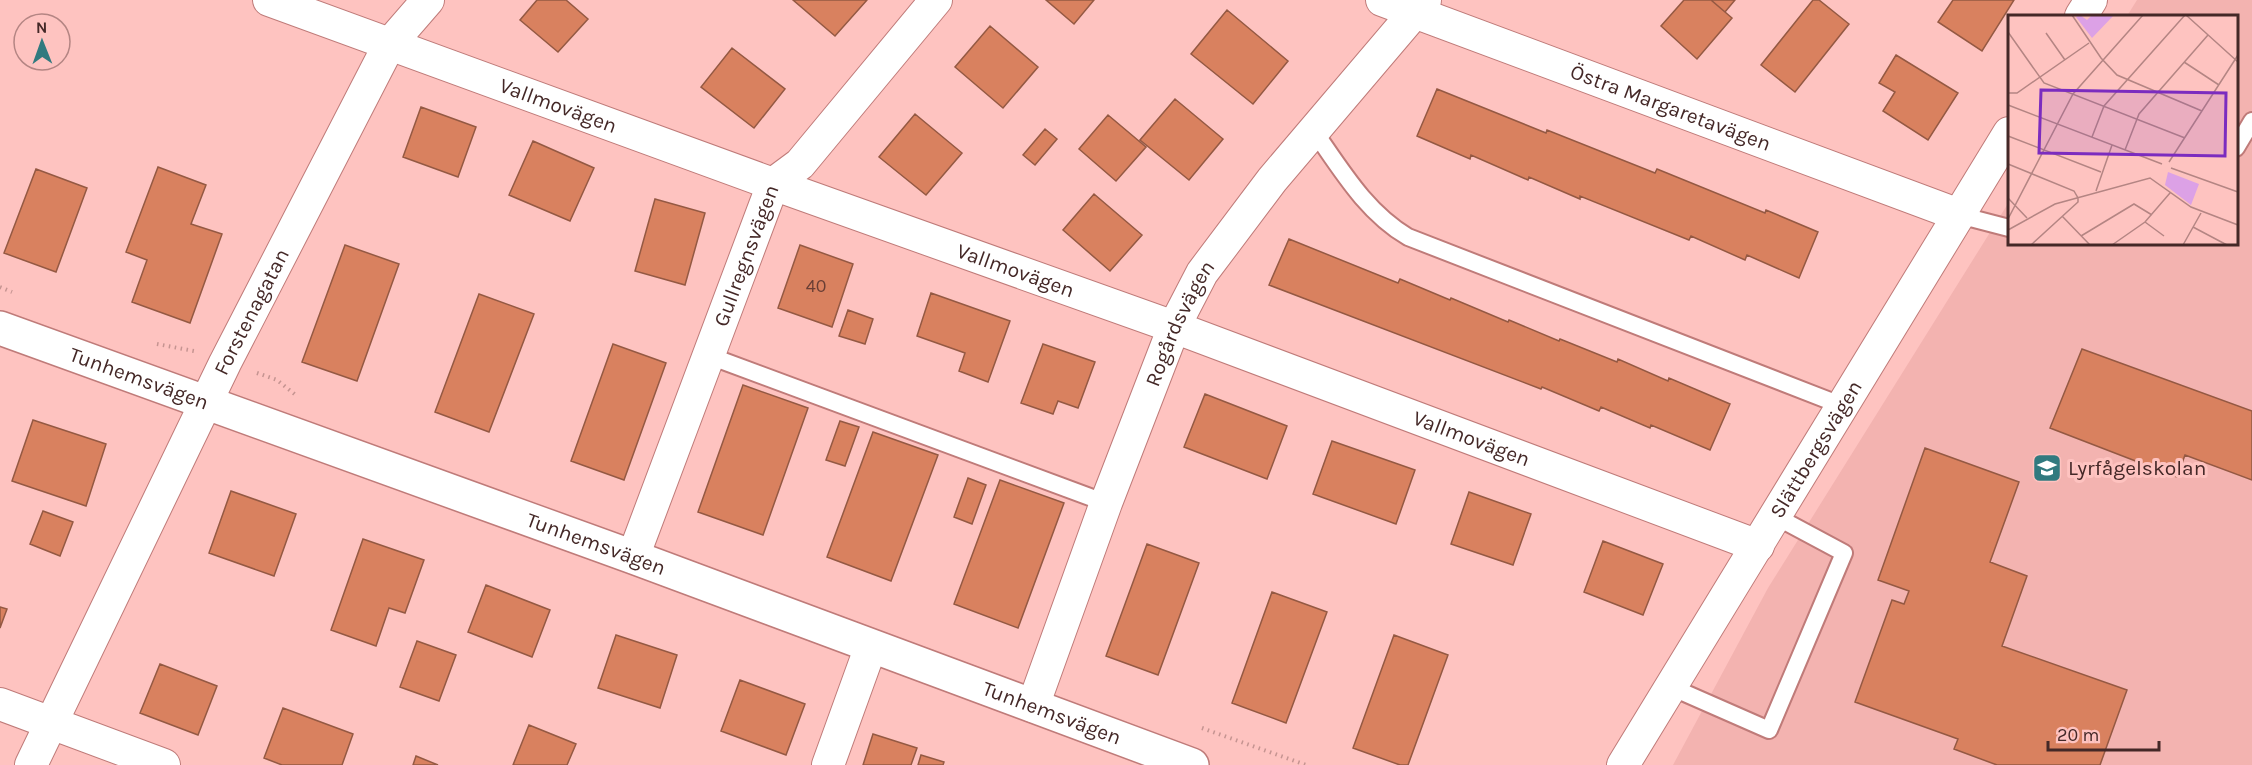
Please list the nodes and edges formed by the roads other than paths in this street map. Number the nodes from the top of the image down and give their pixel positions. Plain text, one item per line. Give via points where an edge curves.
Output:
1 (269, 0) edge
2 (428, 0) edge
3 (936, 0) edge
4 (1382, 0) edge
5 (2091, 0) edge
6 (1419, 6) edge
7 (2081, 15) edge
8 (389, 45) junction
9 (2252, 121) edge
10 (1314, 131) junction
11 (2008, 136) edge
12 (2237, 145) edge
13 (772, 184) junction
14 (1959, 214) junction
15 (2008, 228) edge
16 (1174, 327) junction
17 (0, 328) edge
18 (707, 355) junction
19 (207, 402) junction
20 (1843, 406) junction
21 (1106, 503) junction
22 (1775, 516) junction
23 (1758, 546) junction
24 (633, 557) junction
25 (871, 646) junction
26 (1671, 687) junction
27 (0, 704) edge
28 (1033, 706) junction
29 (51, 723) junction
30 (30, 765) edge
31 (164, 765) edge
32 (828, 765) edge
33 (1192, 765) edge
34 (1623, 765) edge

1 - 8 street, Vallmovägen
2 - 8 street, Forstenagatan
3 - 13 street, Gullregnsvägen via 800,164
4 - 6 street, Östra Margaretavägen
5 - 7 street
6 - 10 street, Rogårdsvägen
6 - 14 street, Östra Margaretavägen
8 - 13 street, Vallmovägen
8 - 19 street, Forstenagatan
9 - 12 lane
10 - 16 street, Rogårdsvägen via 1202,273
10 - 20 lane via 1359,195 1385,223 1408,237
11 - 14 street, Slättbergsvägen
13 - 16 street, Vallmovägen
13 - 18 street, Gullregnsvägen
14 - 15 lane
14 - 20 street, Slättbergsvägen
16 - 21 street, Rogårdsvägen
16 - 23 street, Vallmovägen
17 - 19 street, Tunhemsvägen
18 - 21 lane
18 - 24 street, Gullregnsvägen
19 - 24 street, Tunhemsvägen
19 - 29 street, Forstenagatan
20 - 22 street, Slättbergsvägen
21 - 28 street, Rogårdsvägen
22 - 23 street, Slättbergsvägen
22 - 26 lane via 1844,553 1769,730
23 - 26 street, Slättbergsvägen
24 - 25 street, Tunhemsvägen
25 - 28 street, Tunhemsvägen
25 - 32 street
26 - 34 street, Slättbergsvägen
27 - 29 street
28 - 33 street, Tunhemsvägen
29 - 30 street, Forstenagatan
29 - 31 street

